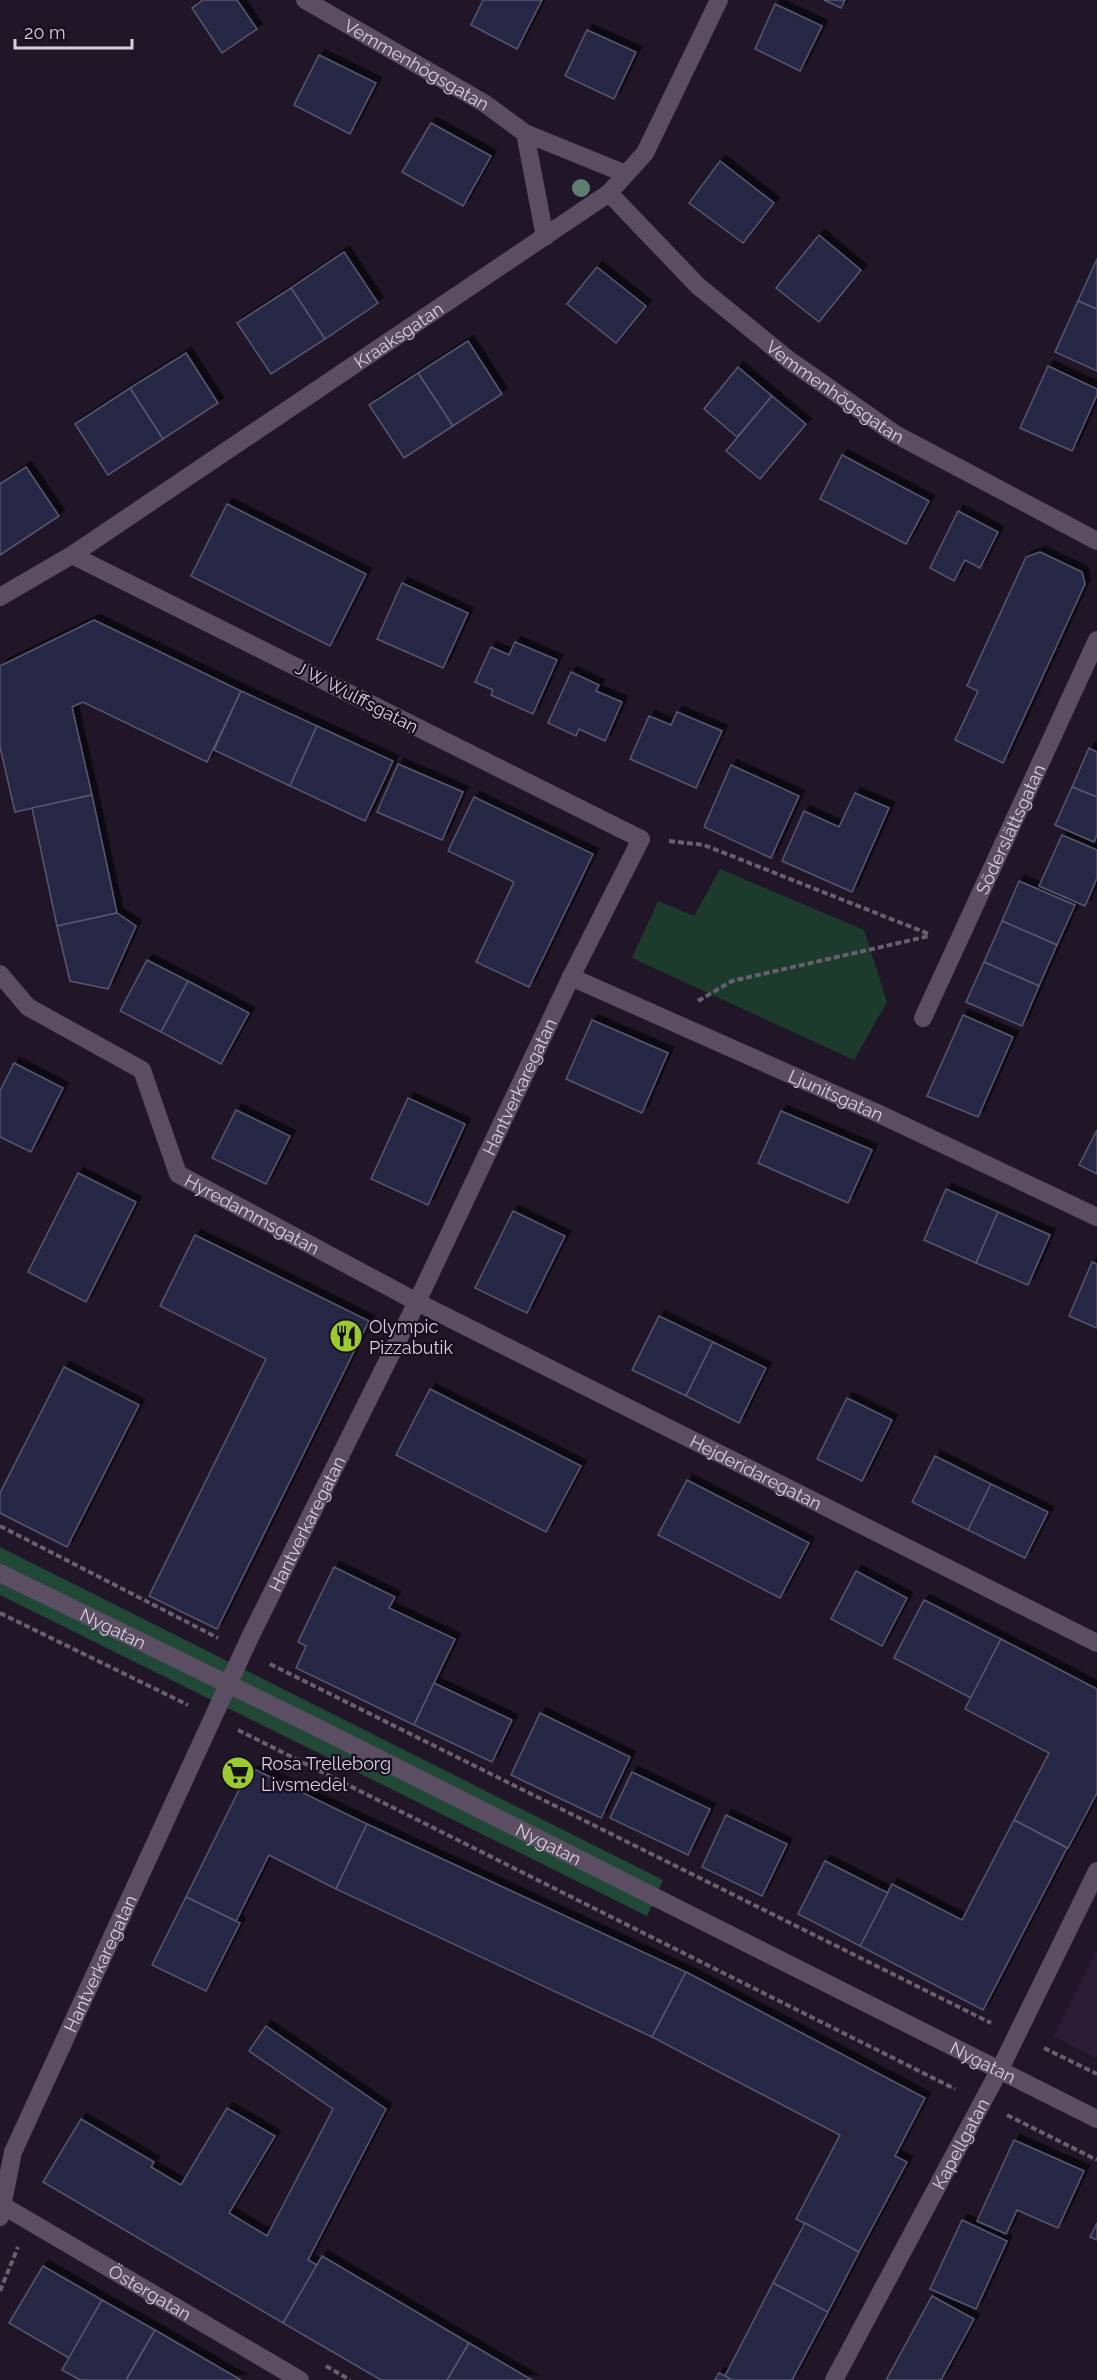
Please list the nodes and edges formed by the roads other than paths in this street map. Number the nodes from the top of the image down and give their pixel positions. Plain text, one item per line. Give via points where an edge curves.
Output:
1 (305, 0) edge
2 (719, 0) edge
3 (525, 133) junction
4 (626, 174) junction
5 (609, 193) junction
6 (545, 237) junction
7 (1096, 539) edge
8 (72, 555) junction
9 (0, 597) edge
10 (1097, 640) edge
11 (641, 838) joint
12 (0, 974) edge
13 (571, 977) junction
14 (923, 1018) dead end
15 (1097, 1217) edge
16 (417, 1302) junction
17 (0, 1573) edge
18 (1097, 1643) edge
19 (229, 1684) junction
20 (1097, 1871) edge
21 (1000, 2069) junction
22 (1097, 2119) edge
23 (1, 2209) edge
24 (300, 2380) edge
25 (834, 2380) edge

1 - 3 street, Vemmenhögsgatan via 484,103
2 - 4 street, Kraaksgatan via 645,153
3 - 4 street, Vemmenhögsgatan
3 - 6 street
4 - 5 street, Kraaksgatan
5 - 6 street, Kraaksgatan
5 - 7 street, Vemmenhögsgatan via 698,286 789,360 895,434
6 - 8 street, Kraaksgatan
8 - 9 street, Kraaksgatan
8 - 11 street, J W Wulffsgatan
10 - 14 street, Söderslättsgatan
11 - 13 street, Hantverkaregatan
12 - 16 street, Hyredammsgatan via 28,1007 142,1070 178,1174
13 - 15 street, Ljunitsgatan via 875,1112
13 - 16 street, Hantverkaregatan
16 - 18 street, Hejderidaregatan
16 - 19 street, Hantverkaregatan
17 - 19 street, Nygatan
19 - 21 street, Nygatan
19 - 23 street, Hantverkaregatan via 13,2152
20 - 21 street, Kapellgatan
21 - 22 street, Nygatan
21 - 25 street, Kapellgatan
23 - 24 street, Östergatan

